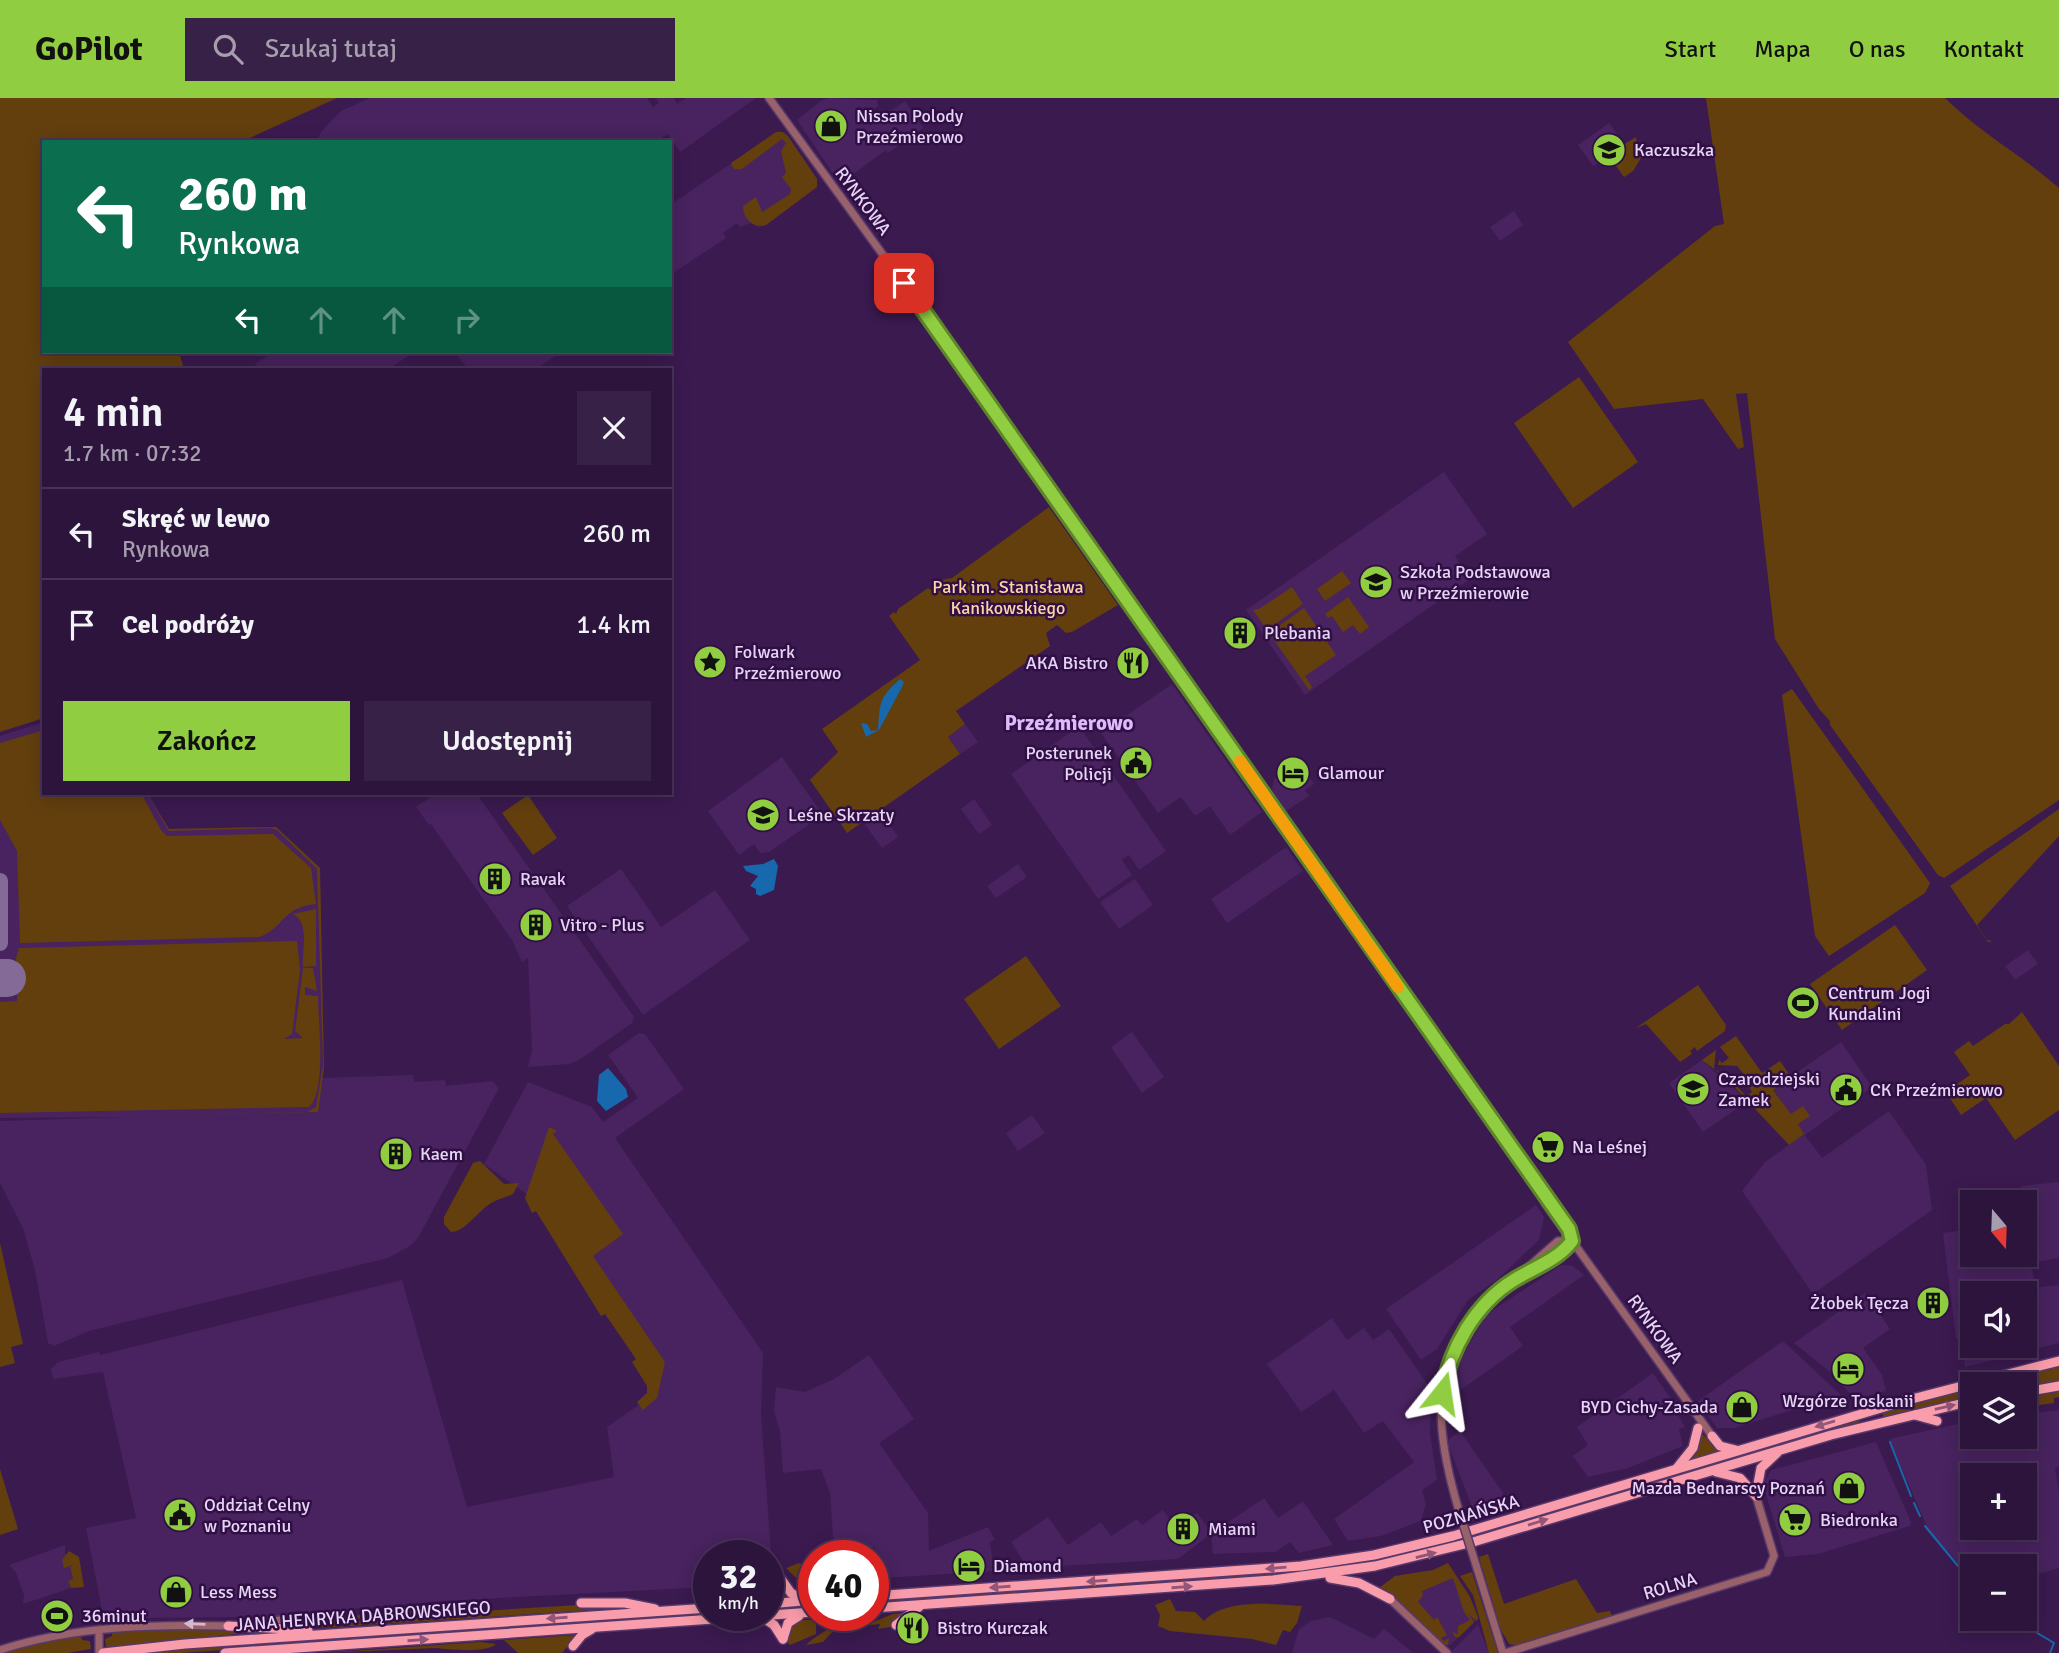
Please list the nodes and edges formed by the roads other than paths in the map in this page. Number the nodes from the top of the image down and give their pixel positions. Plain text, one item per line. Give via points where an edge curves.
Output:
1 (769, 98) edge
2 (1534, 1182) junction
3 (1552, 1213) junction
4 (1558, 1241) junction
5 (1572, 1241) junction
6 (1558, 1255) junction
7 (1584, 1258) junction
8 (1514, 1280) junction
9 (2059, 1361) edge
10 (2059, 1386) edge
11 (2037, 1390) edge
12 (1960, 1404) edge
13 (1906, 1416) junction
14 (1937, 1421) dead end
15 (1698, 1424) junction
16 (1712, 1436) joint
17 (1788, 1447) junction
18 (1738, 1450) junction
19 (1676, 1469) junction
20 (1697, 1474) junction
21 (1756, 1496) junction
22 (1297, 1578) junction
23 (784, 1583) edge
24 (889, 1595) edge
25 (798, 1596) edge
26 (1390, 1599) joint
27 (581, 1603) dead end
28 (929, 1604) junction
29 (889, 1607) edge
30 (693, 1609) edge
31 (663, 1611) junction
32 (297, 1618) dead end
33 (798, 1618) edge
34 (693, 1620) edge
35 (896, 1625) dead end
36 (228, 1626) junction
37 (596, 1627) junction
38 (96, 1631) junction
39 (777, 1631) edge
40 (341, 1633) junction
41 (487, 1635) junction
42 (502, 1643) dead end
43 (326, 1646) junction
44 (573, 1646) dead end
45 (100, 1649) edge
46 (0, 1650) edge
47 (225, 1653) edge
48 (301, 1653) edge
49 (1447, 1653) edge
50 (1504, 1653) edge

1 - 2 street, RYNKOWA via 933,323
2 - 3 street, RYNKOWA
2 - 5 street, RYNKOWA via 1568,1227
3 - 4 street
3 - 5 street, RYNKOWA
4 - 5 street
4 - 8 street
5 - 6 street
5 - 7 street, RYNKOWA
6 - 7 street via 1572,1252
6 - 8 street
7 - 15 street, RYNKOWA
8 - 50 street, bridge via 1470,1324 1452,1356 1440,1407 1442,1443 1459,1511
9 -> 18 main road, POZNAŃSKA
10 - 11 main road
13 -> 12 main road, POZNAŃSKA
13 - 14 main road
13 - 17 main road, POZNAŃSKA
15 - 16 street, RYNKOWA
15 - 19 main road via 1693,1448
16 - 18 main road via 1720,1446
17 - 20 main road, POZNAŃSKA
17 - 21 main road via 1763,1465
18 - 19 main road, POZNAŃSKA
19 -> 24 main road, POZNAŃSKA via 1433,1542 1344,1560
20 - 21 main road via 1731,1474
22 -> 20 main road, POZNAŃSKA via 1435,1553
21 - 50 street, ROLNA via 1774,1556 1767,1572
22 - 26 main road via 1353,1581
28 -> 22 main road, POZNAŃSKA
23 - 25 main road
26 - 49 street
27 - 31 main road via 625,1603
28 - 29 main road, POZNAŃSKA
28 - 35 main road via 913,1610
30 - 31 main road
31 -> 40 main road, JANA HENRYKA DĄBROWSKIEGO
32 - 36 street
33 - 39 main road via 789,1622 783,1639
34 - 37 main road, JANA HENRYKA DĄBROWSKIEGO
36 -> 38 street via 169,1624
36 - 40 main road
37 - 41 main road, JANA HENRYKA DĄBROWSKIEGO
37 - 44 main road via 582,1634
38 - 45 street
38 - 46 street
40 - 45 main road, JANA HENRYKA DĄBROWSKIEGO
41 - 42 main road
43 -> 41 main road, JANA HENRYKA DĄBROWSKIEGO
43 - 47 main road, JANA HENRYKA DĄBROWSKIEGO
43 - 48 main road

